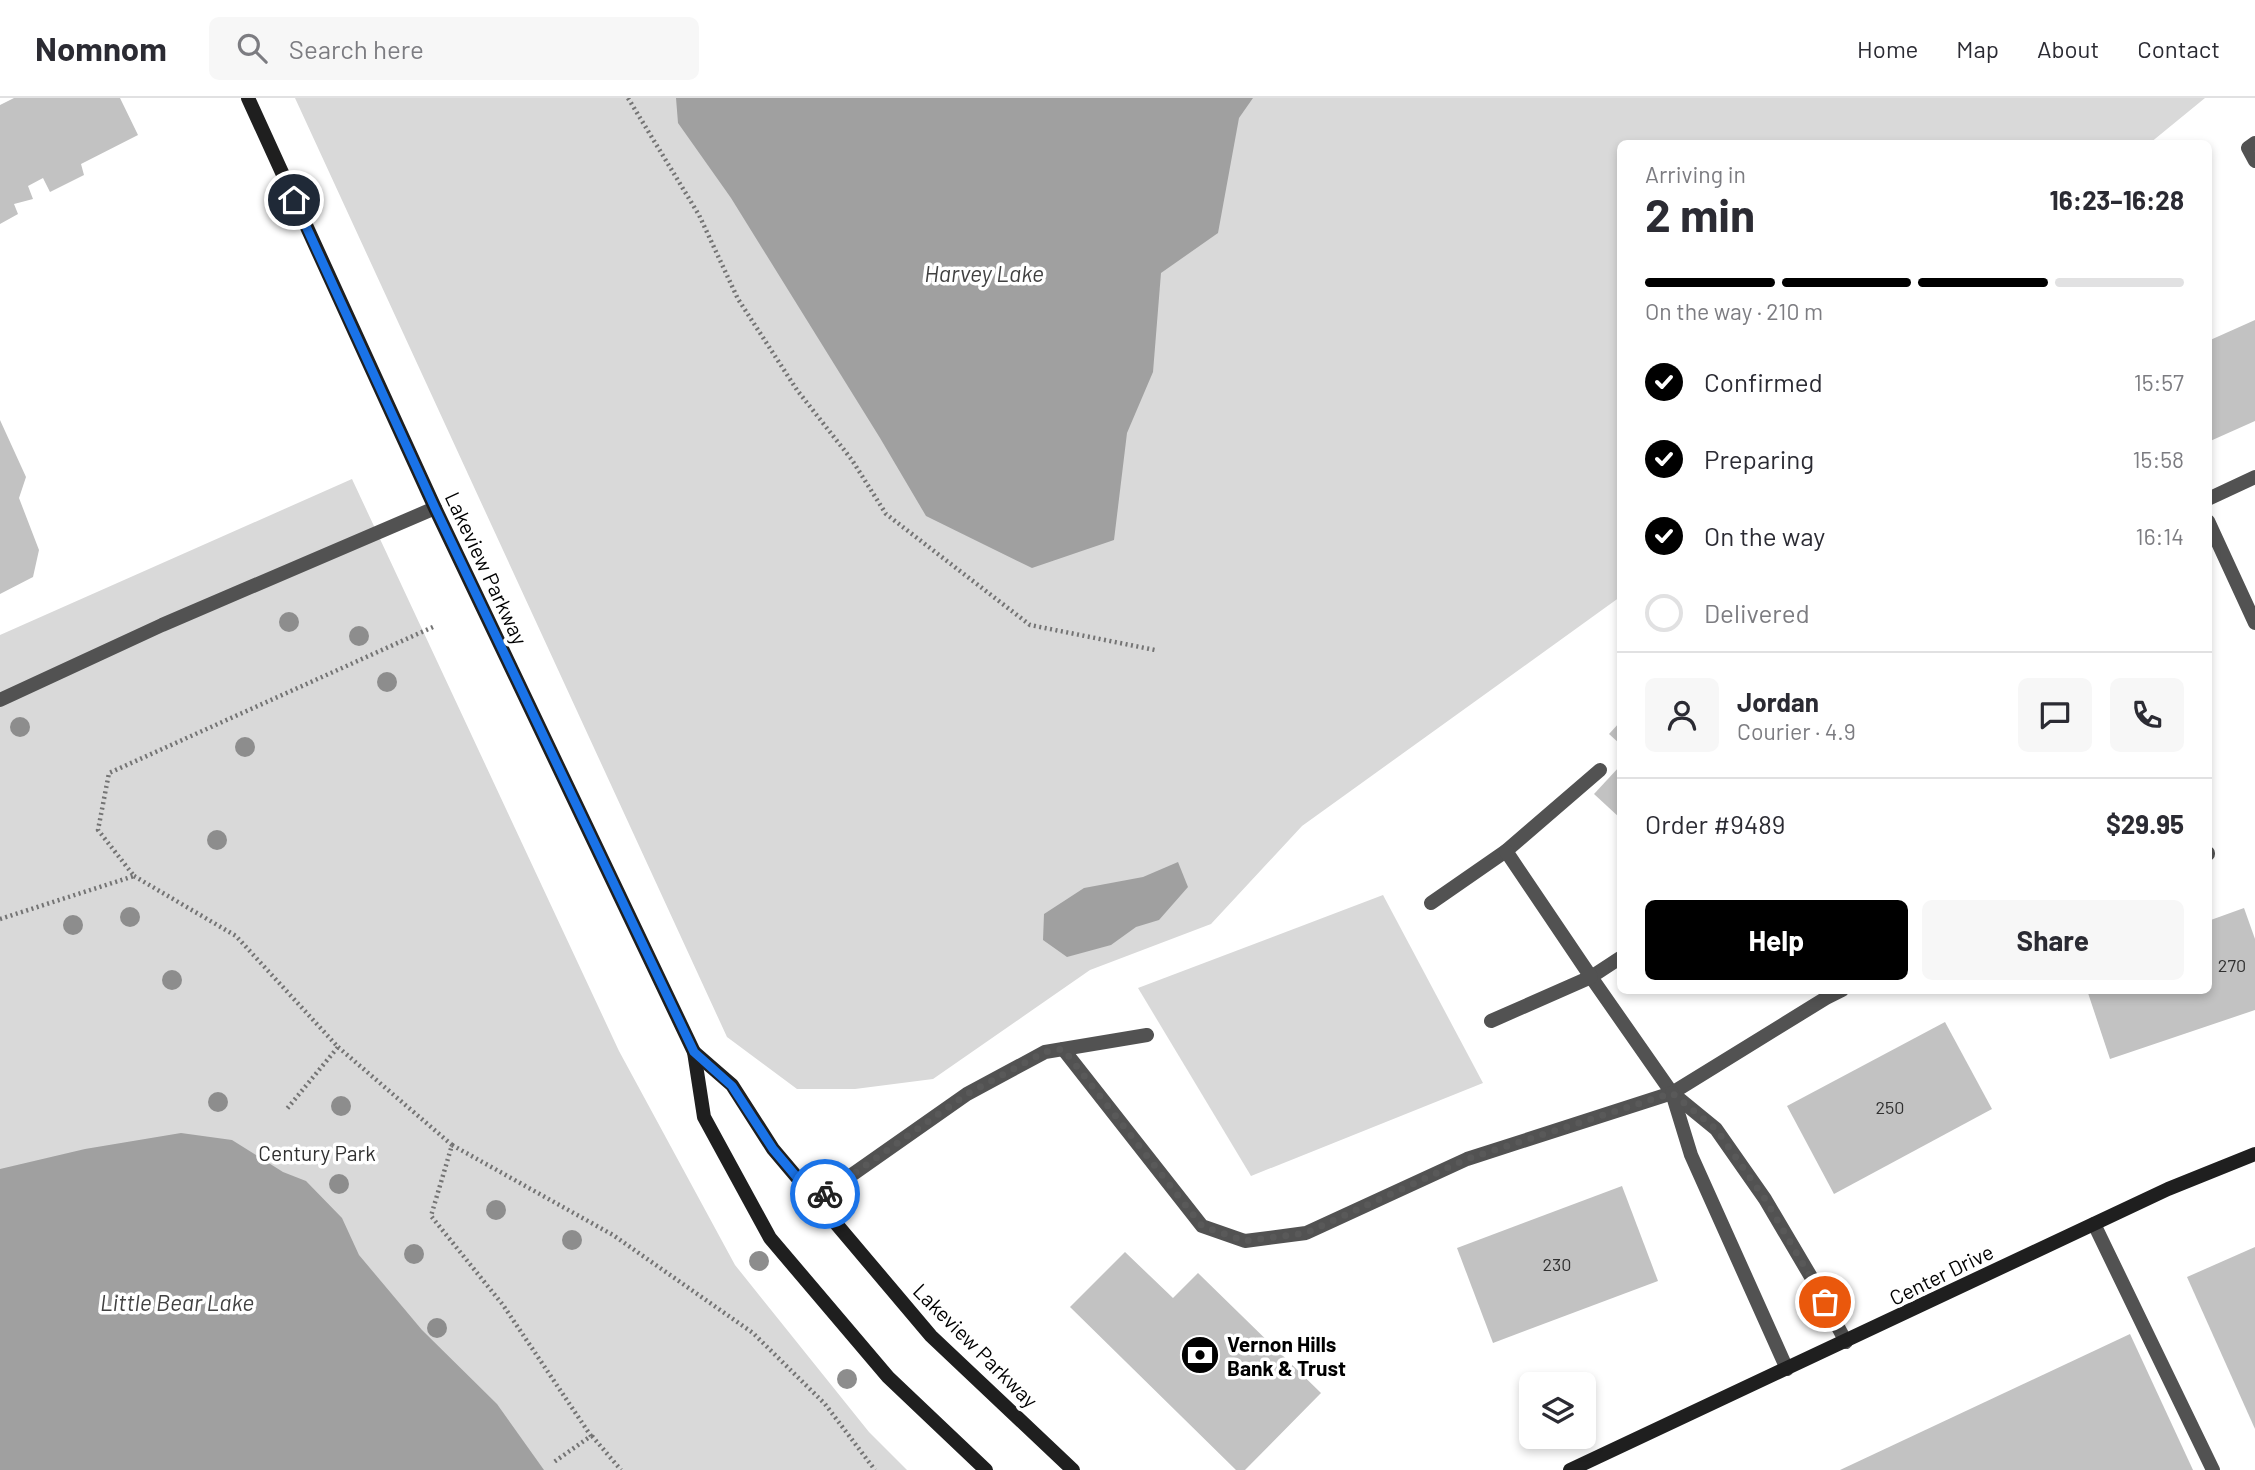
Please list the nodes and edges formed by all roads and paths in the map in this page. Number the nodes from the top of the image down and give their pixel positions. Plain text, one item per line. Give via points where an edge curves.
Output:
1 (248, 98) edge
2 (628, 98) edge
3 (2255, 143) edge
4 (2255, 162) edge
5 (2255, 477) edge
6 (2212, 497) edge
7 (435, 508) junction
8 (2212, 530) edge
9 (2255, 623) edge
10 (433, 627) dead end
11 (1156, 650) dead end
12 (0, 701) edge
13 (1600, 770) dead end
14 (1506, 851) junction
15 (134, 876) junction
16 (1431, 903) dead end
17 (0, 919) edge
18 (1617, 960) edge
19 (1591, 976) junction
20 (1834, 994) edge
21 (1491, 1021) dead end
22 (1147, 1035) dead end
23 (338, 1047) junction
24 (1063, 1049) junction
25 (694, 1052) junction
26 (1672, 1093) junction
27 (286, 1110) dead end
28 (452, 1145) junction
29 (2255, 1154) edge
30 (816, 1200) junction
31 (2094, 1224) junction
32 (1846, 1342) junction
33 (1787, 1369) junction
34 (592, 1436) junction
35 (554, 1462) dead end
36 (621, 1470) edge
37 (875, 1470) edge
38 (986, 1470) edge
39 (1073, 1470) edge
40 (1570, 1470) edge
41 (2213, 1470) edge

1 - 7 street, Lakeview Parkway
2 - 11 path via 699,215 738,299 886,514 1030,625
3 - 4 street via 2248,148
5 - 6 street
7 - 12 street via 162,625
7 - 25 street, Lakeview Parkway
8 - 9 street
10 - 15 path via 109,773 98,831
13 - 14 street
14 - 16 street
14 - 19 street
15 - 17 path
15 - 23 path via 236,936
18 - 19 street
19 - 21 street
19 - 26 street
20 - 26 street
22 - 24 street
23 - 27 path
23 - 28 path
24 - 26 street via 1202,1226 1245,1241 1306,1233 1467,1159
24 - 30 street via 1045,1052 967,1094
25 - 30 street, Lakeview Parkway via 732,1086 773,1149
25 - 38 street, Lakeview Parkway via 704,1117 771,1238 888,1377
26 - 32 street via 1716,1129 1758,1189
26 - 33 street via 1691,1155
28 - 34 path via 431,1216 503,1305
28 - 37 path via 613,1235 753,1333 825,1404
29 - 31 street, Center Drive
30 - 39 street, Lakeview Parkway via 931,1336
31 - 32 street, Center Drive
31 - 41 street
32 - 33 street, Center Drive
33 - 40 street, Center Drive
34 - 35 path
34 - 36 path

